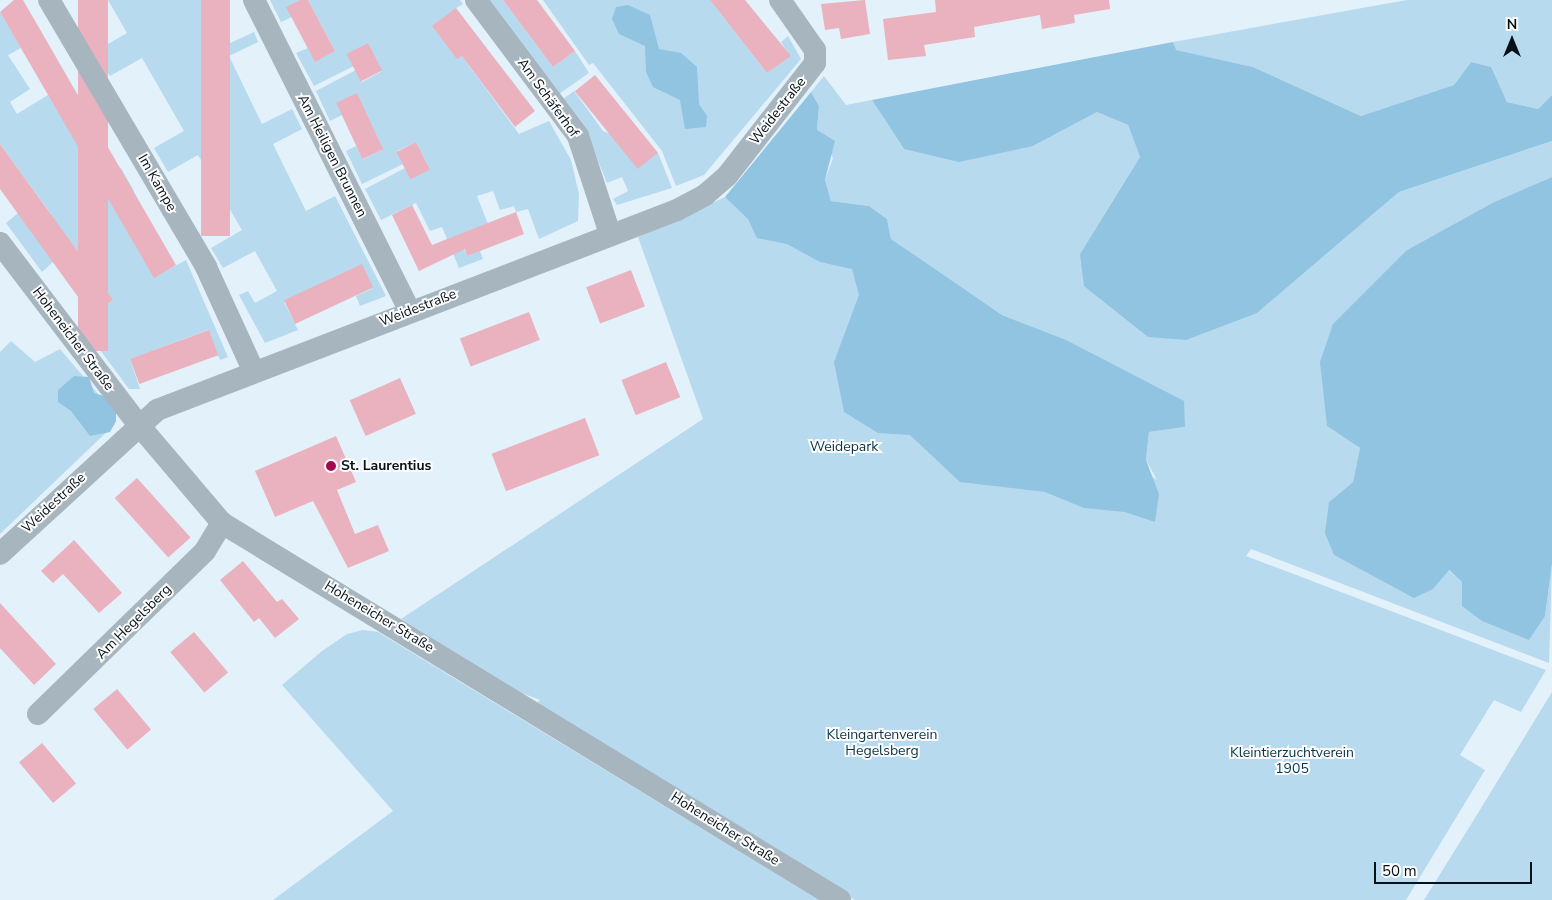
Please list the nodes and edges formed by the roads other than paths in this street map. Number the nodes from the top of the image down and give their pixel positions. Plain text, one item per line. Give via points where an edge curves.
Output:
1 (49, 0) edge
2 (254, 0) edge
3 (476, 0) edge
4 (780, 0) edge
5 (610, 234) junction
6 (0, 243) edge
7 (410, 312) junction
8 (254, 372) junction
9 (138, 424) junction
10 (222, 523) junction
11 (0, 554) edge
12 (38, 714) dead end
13 (840, 900) edge

1 - 8 street, Im Kampe via 206,267
2 - 7 street, Am Heiligen Brunnen
3 - 5 street, Am Schäferhof via 578,136
4 - 5 street, Weidestraße via 814,50 815,62 727,176 677,210
5 - 7 street, Weidestraße
6 - 9 street, Hoheneicher Straße
7 - 8 street, Weidestraße
8 - 9 street, Weidestraße via 157,410
9 - 10 street, Hoheneicher Straße
9 - 11 street, Weidestraße
10 - 12 street, Am Hegelsberg via 205,551
10 - 13 street, Hoheneicher Straße

